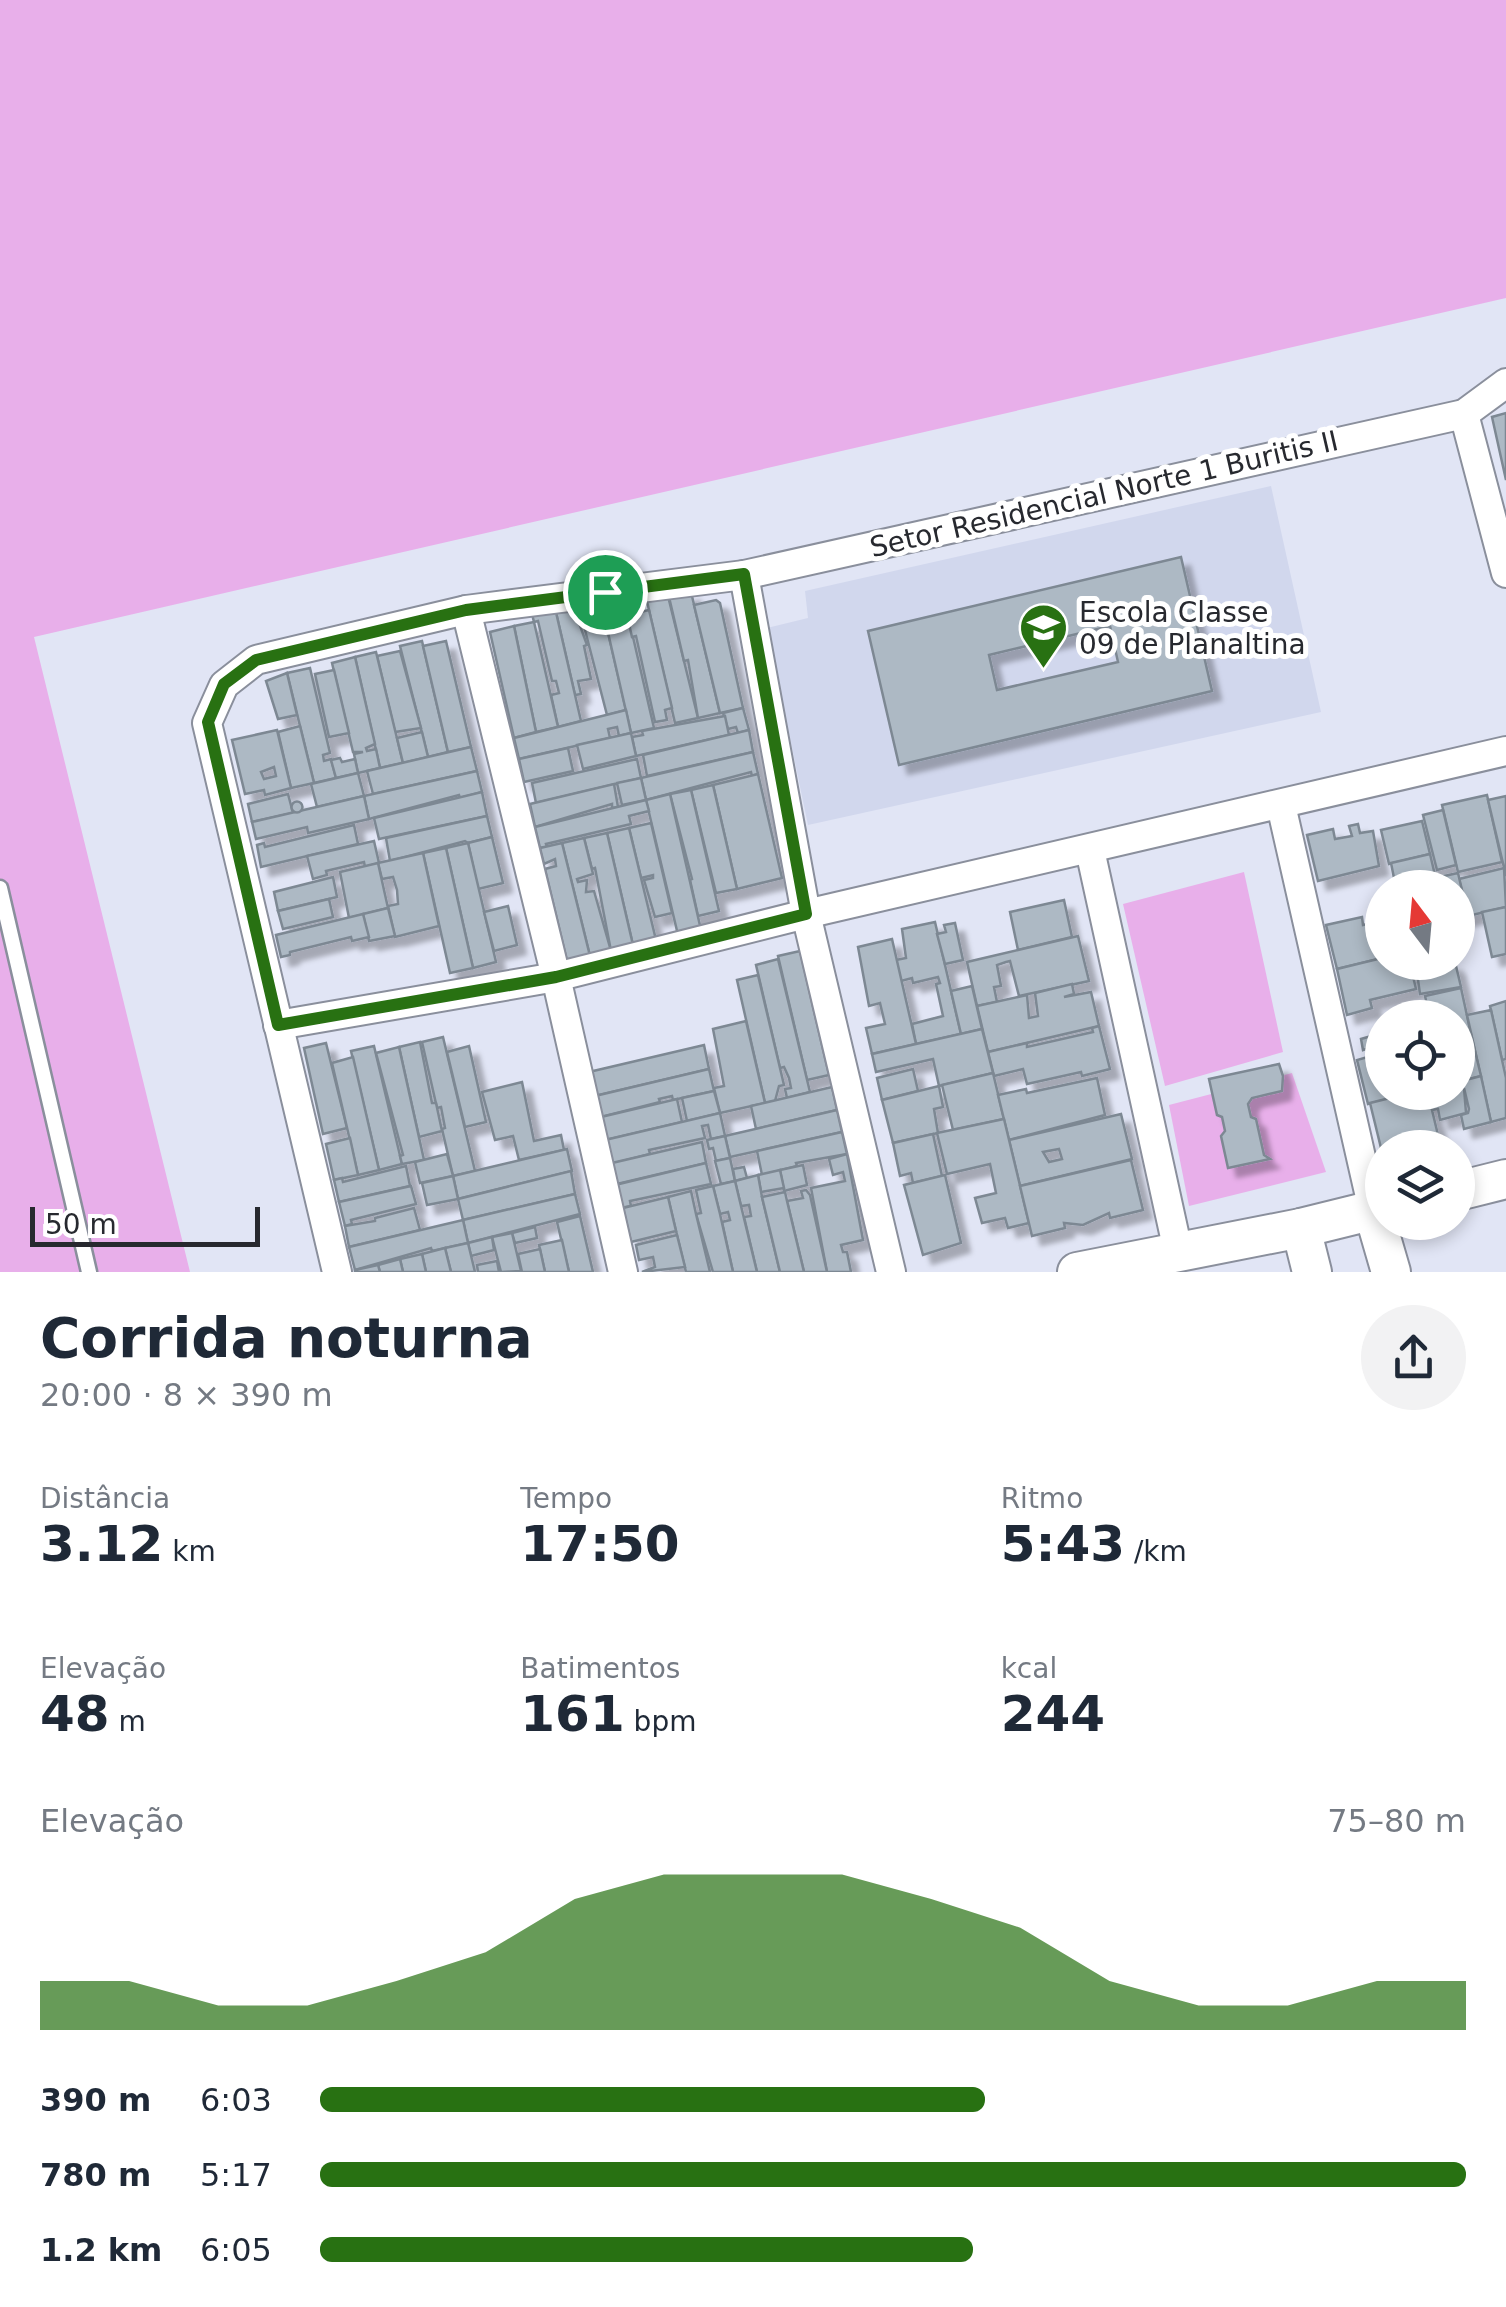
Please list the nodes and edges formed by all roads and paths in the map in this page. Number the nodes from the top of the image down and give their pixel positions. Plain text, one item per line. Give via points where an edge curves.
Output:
1 (1506, 383) edge
2 (1464, 414) junction
3 (1506, 573) edge
4 (744, 574) junction
5 (466, 610) junction
6 (1506, 751) edge
7 (1281, 805) junction
8 (1090, 850) junction
9 (0, 888) edge
10 (806, 914) junction
11 (556, 977) junction
12 (278, 1025) junction
13 (1365, 1155) edge
14 (1506, 1180) edge
15 (1475, 1187) edge
16 (1365, 1212) edge
17 (1302, 1228) junction
18 (1384, 1240) edge
19 (1178, 1251) junction
20 (89, 1272) edge
21 (337, 1272) edge
22 (623, 1272) edge
23 (892, 1272) edge
24 (1077, 1272) edge
25 (1312, 1272) edge
26 (1391, 1272) edge

1 - 2 street, Setor Residencial Norte 1 Buritis II
2 - 3 street
2 - 4 street, Setor Residencial Norte 1 Buritis II
4 - 5 street, Setor Residencial Norte 1 Buritis II
4 - 10 street
5 - 11 street
5 - 12 street, Setor Residencial Norte 1 Buritis II via 256,660 224,684 208,722
6 - 7 street
7 - 8 street
7 - 13 street
8 - 10 street
8 - 19 street
9 - 20 lane
10 - 11 street
10 - 23 street
11 - 12 street
11 - 22 street
12 - 21 street, Setor Residencial Norte 1 Buritis II
14 - 15 street
16 - 17 street
17 - 19 street
17 - 25 street
18 - 26 street
19 - 24 street

